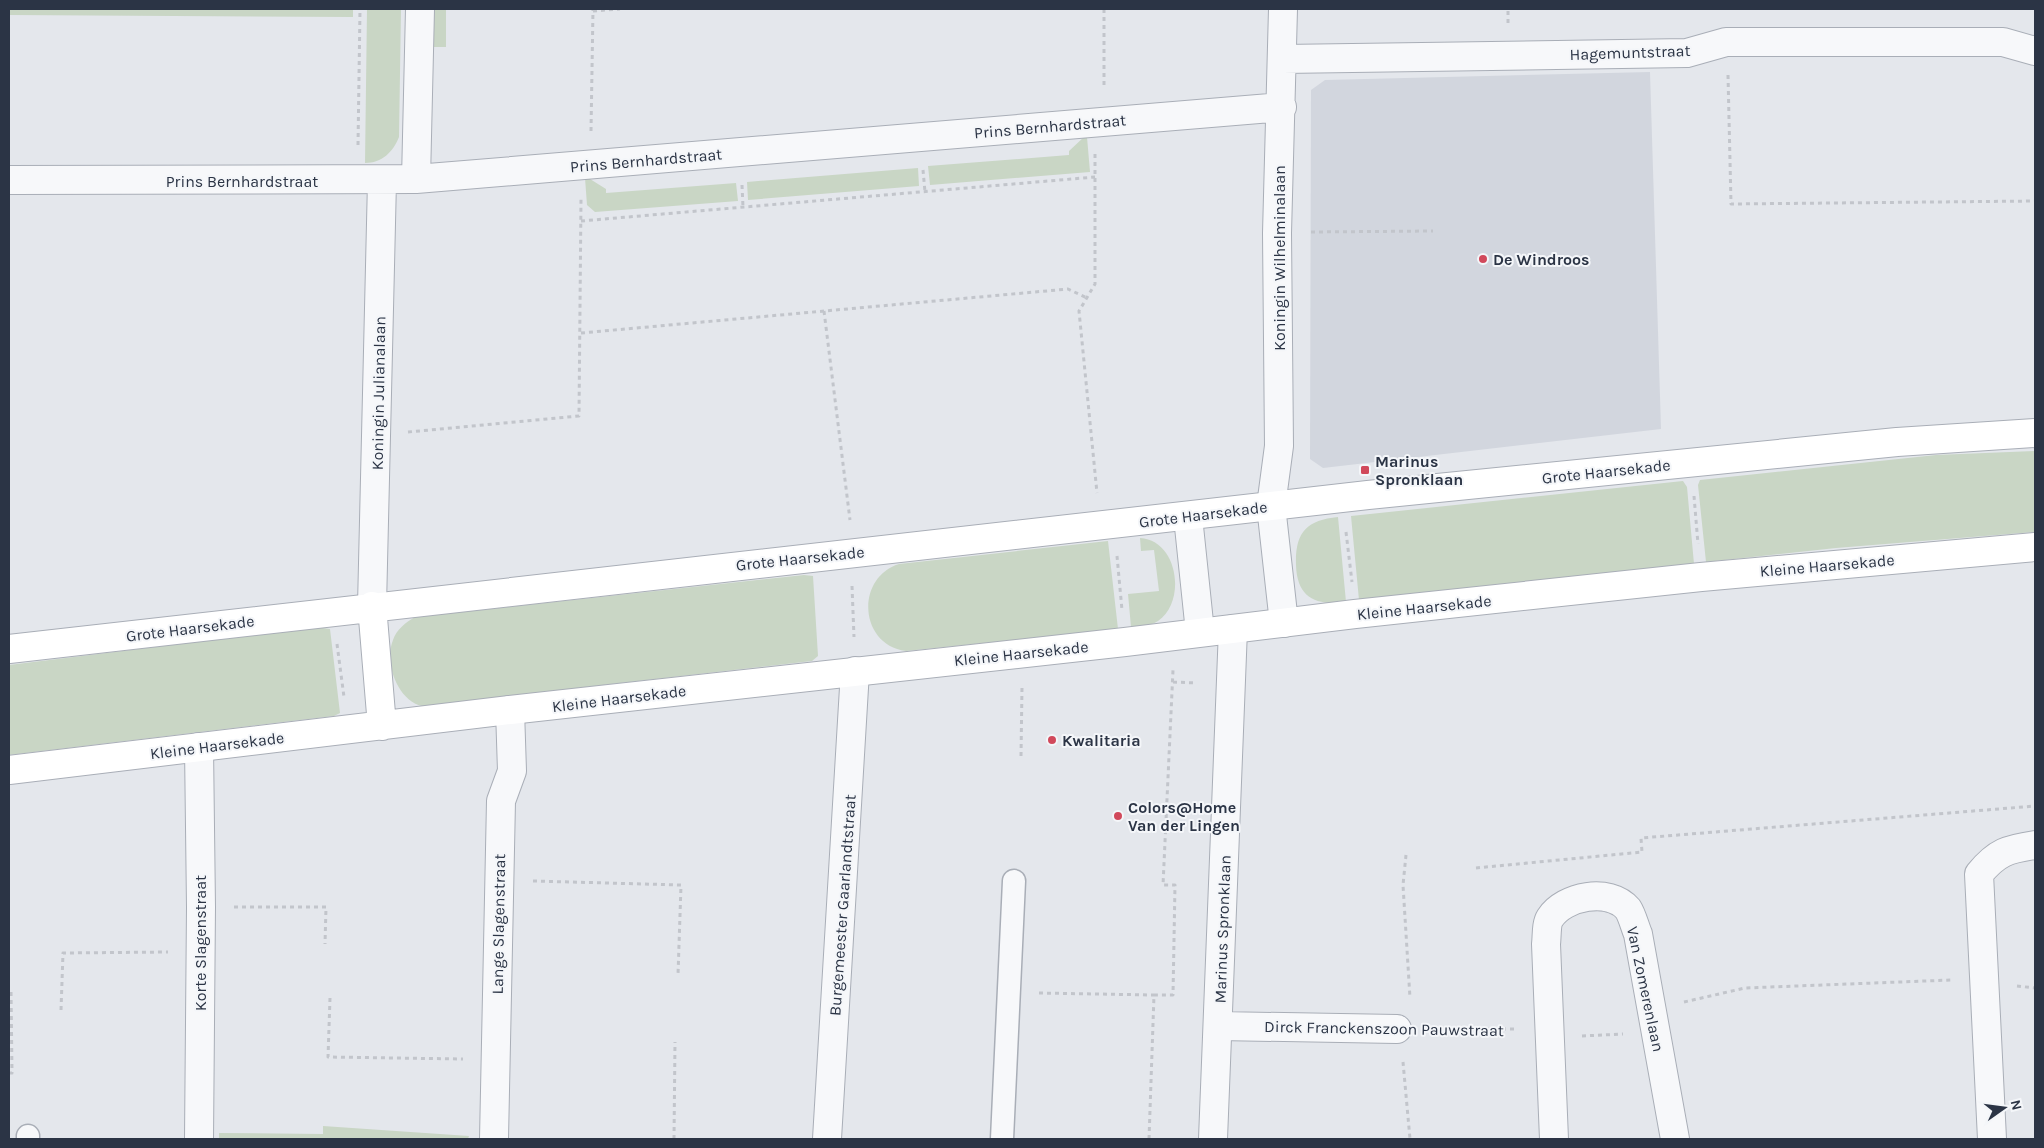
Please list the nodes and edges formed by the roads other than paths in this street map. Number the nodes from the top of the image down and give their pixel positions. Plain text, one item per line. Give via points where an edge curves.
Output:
1 (420, 9) edge
2 (1283, 9) edge
3 (2035, 51) edge
4 (1282, 59) junction
5 (1282, 107) junction
6 (416, 179) junction
7 (9, 180) edge
8 (370, 181) junction
9 (2035, 433) edge
10 (1271, 506) junction
11 (1188, 517) junction
12 (2035, 547) edge
13 (372, 606) junction
14 (1284, 623) junction
15 (1233, 628) junction
16 (1200, 632) junction
17 (9, 649) edge
18 (855, 671) junction
19 (510, 710) junction
20 (382, 726) junction
21 (198, 747) junction
22 (9, 770) edge
23 (2035, 845) edge
24 (1014, 881) dead end
25 (1218, 1026) junction
26 (1403, 1029) road end
27 (199, 1139) edge
28 (494, 1139) edge
29 (827, 1139) edge
30 (1002, 1139) edge
31 (1213, 1139) edge
32 (1554, 1139) edge
33 (1675, 1139) edge
34 (1992, 1139) edge

1 - 6 street
2 - 4 street, Koningin Wilhelminalaan
3 - 4 street, Hagemuntstraat via 2003,42 1726,42 1687,53
4 - 5 street, Koningin Wilhelminalaan
5 - 6 street, Prins Bernhardstraat
5 - 10 street, Koningin Wilhelminalaan via 1277,232 1279,446
6 - 8 street, Prins Bernhardstraat
7 - 8 street, Prins Bernhardstraat
8 - 13 street, Koningin Julianalaan via 377,435
9 - 10 street, Grote Haarsekade via 1897,442
10 - 11 street, Grote Haarsekade
10 - 14 street, Koningin Wilhelminalaan
11 - 13 street, Grote Haarsekade
11 - 16 street
12 - 14 street, Kleine Haarsekade via 1701,576
13 - 17 street, Grote Haarsekade
13 - 20 street
14 - 15 street, Kleine Haarsekade
15 - 16 street, Kleine Haarsekade
15 - 25 street, Marinus Spronklaan
16 - 18 street, Kleine Haarsekade
18 - 19 street, Kleine Haarsekade
18 - 29 street, Burgemeester Gaarlandtstraat
19 - 20 street, Kleine Haarsekade
19 - 28 street, Lange Slagenstraat via 512,771 501,801
20 - 21 street, Kleine Haarsekade
21 - 22 street, Kleine Haarsekade
21 - 27 street, Korte Slagenstraat via 201,907
23 - 34 street via 2011,849 1993,858 1979,874
24 - 30 lane
25 - 26 street, Dirck Franckenszoon Pauwstraat
25 - 31 street, Marinus Spronklaan
32 - 33 street, Van Zomerenlaan via 1546,944 1548,919 1562,904 1584,897 1611,897 1628,909 1638,934

